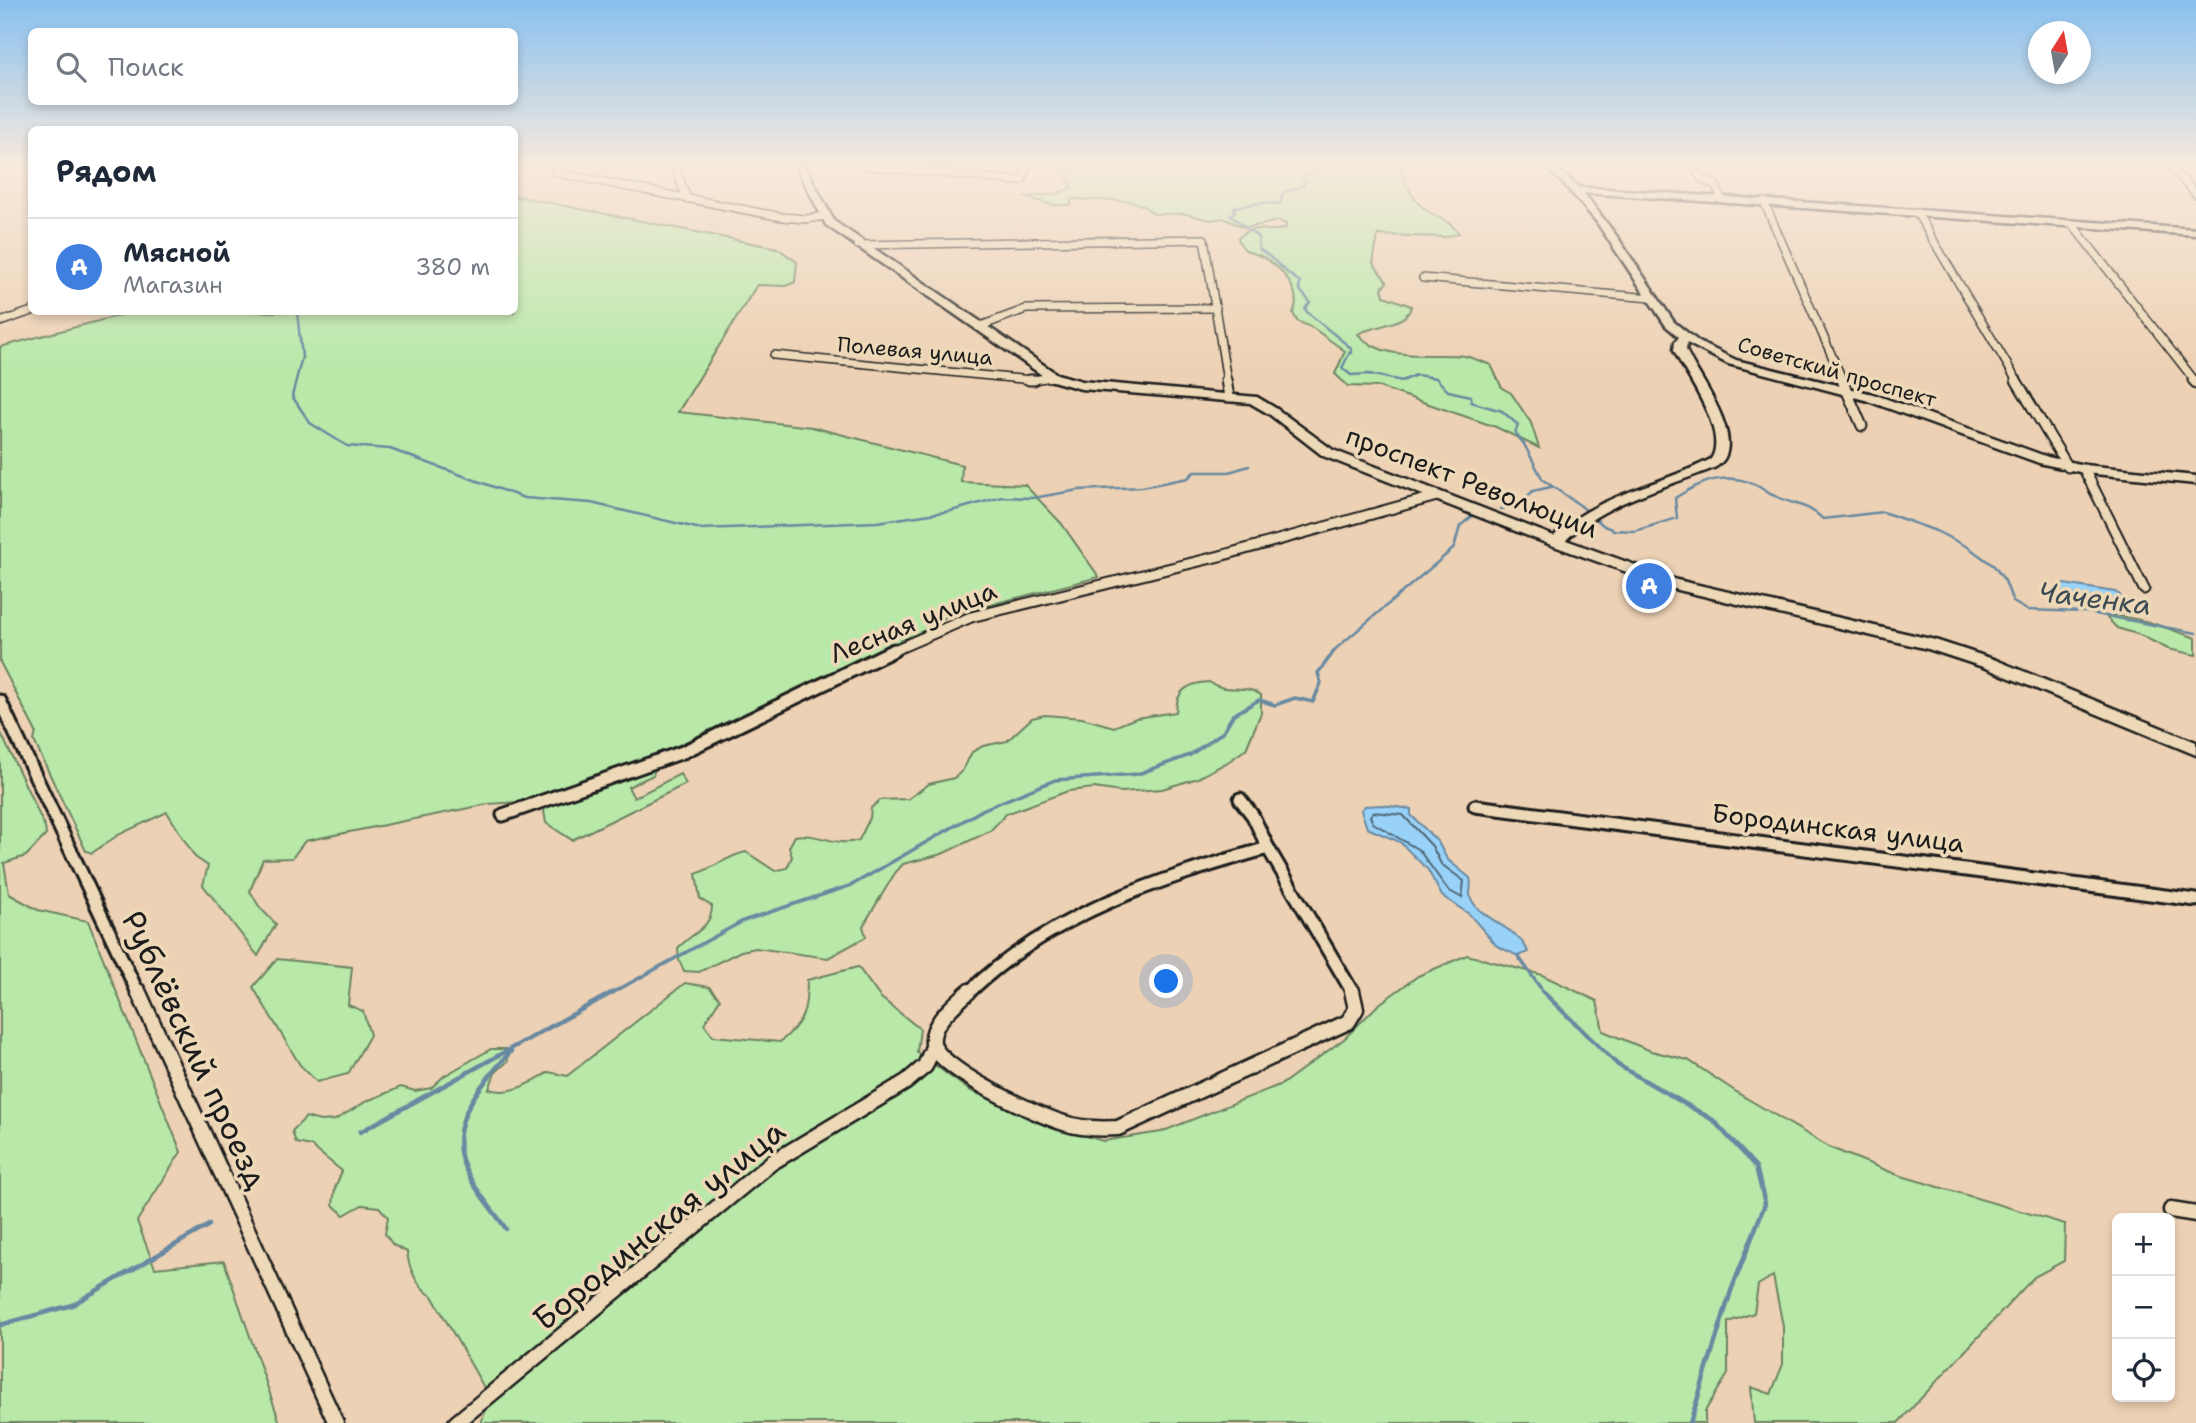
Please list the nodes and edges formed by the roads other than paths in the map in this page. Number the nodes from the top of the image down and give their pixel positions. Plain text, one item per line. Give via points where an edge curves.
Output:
1 (842, 232) edge
2 (1606, 232) edge
3 (1777, 232) edge
4 (1929, 232) edge
5 (2079, 232) edge
6 (858, 245) junction
7 (1423, 278) dead end
8 (1651, 298) junction
9 (1216, 308) junction
10 (28, 312) edge
11 (0, 322) edge
12 (978, 327) junction
13 (1685, 338) junction
14 (774, 355) dead end
15 (1053, 377) junction
16 (2196, 383) edge
17 (1847, 391) junction
18 (1229, 397) junction
19 (1862, 426) dead end
20 (2068, 467) junction
21 (2084, 469) junction
22 (2196, 480) edge
23 (1437, 496) junction
24 (1556, 542) junction
25 (2144, 589) dead end
26 (0, 701) edge
27 (2196, 749) edge
28 (1240, 799) dead end
29 (1475, 806) dead end
30 (503, 815) dead end
31 (1268, 848) junction
32 (2196, 900) edge
33 (933, 1047) junction
34 (2171, 1210) dead end
35 (2196, 1214) edge
36 (336, 1423) edge
37 (456, 1423) edge

1 - 6 street, проспект Революции
2 - 8 street, Советский проспект
3 - 17 street
4 - 20 street
5 - 16 street
6 - 9 street via 1204,239
6 - 12 street, проспект Революции
7 - 8 street
8 - 13 street, Советский проспект
9 - 12 street via 1027,309
9 - 18 street
10 - 11 street
12 - 15 street, проспект Революции
13 - 17 street, Советский проспект via 1731,362
13 - 24 street via 1680,349 1719,426 1721,455 1702,468 1594,511
14 - 15 street, Полевая улица via 1032,380
15 - 18 street, проспект Революции via 1096,386
17 - 19 street
17 - 20 street, Советский проспект
18 - 23 street, проспект Революции via 1263,404 1313,446
20 - 21 street, Советский проспект
21 - 22 street, Советский проспект
21 - 25 street
23 - 24 street, проспект Революции
23 - 30 street, Лесная улица via 1220,556 971,617 857,666 683,752
24 - 27 street, проспект Революции via 1674,584 1967,656
26 - 36 street, Рублёвский проезд
28 - 31 street
29 - 32 street, Бородинская улица
31 - 33 street via 1172,876 1049,928 965,995 939,1022
31 - 33 street via 1354,994 1356,1015 1348,1022 1118,1128 1100,1130 1082,1129 1032,1111 956,1069
33 - 37 street, Бородинская улица via 925,1066 906,1082 771,1163
34 - 35 street

